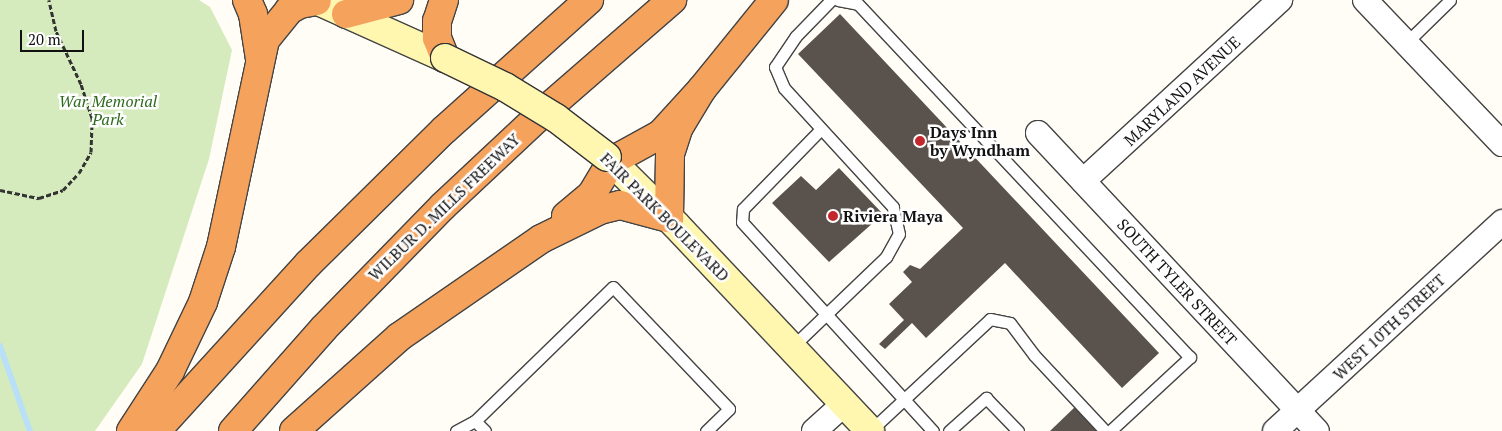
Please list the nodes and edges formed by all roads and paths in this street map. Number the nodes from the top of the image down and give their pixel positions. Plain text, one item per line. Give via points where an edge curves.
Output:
1 (49, 0) edge
2 (247, 0) edge
3 (316, 0) edge
4 (398, 0) edge
5 (444, 0) edge
6 (589, 0) edge
7 (672, 0) edge
8 (774, 0) edge
9 (831, 0) edge
10 (838, 0) edge
11 (1280, 0) edge
12 (1366, 0) edge
13 (1450, 0) edge
14 (346, 14) junction
15 (1407, 42) junction
16 (445, 58) junction
17 (260, 64) junction
18 (702, 89) junction
19 (821, 129) junction
20 (1038, 133) dead end
21 (1502, 144) edge
22 (610, 159) junction
23 (1084, 181) junction
24 (0, 190) edge
25 (669, 218) junction
26 (1502, 222) edge
27 (541, 239) junction
28 (825, 314) junction
29 (791, 348) junction
30 (904, 399) junction
31 (844, 404) junction
32 (1297, 411) junction
33 (478, 427) edge
34 (131, 431) edge
35 (156, 431) edge
36 (233, 431) edge
37 (294, 431) edge
38 (456, 431) edge
39 (706, 431) edge
40 (814, 431) edge
41 (870, 431) edge
42 (933, 431) edge
43 (949, 431) edge
44 (1018, 431) edge
45 (1105, 431) edge
46 (1110, 431) edge
47 (1276, 431) edge
48 (1317, 431) edge

1 - 24 path via 56,31 81,84 92,118 91,152 79,173 63,190 38,198
2 - 17 highway via 253,14
3 - 14 main road, FAIR PARK BOULEVARD
3 - 17 highway via 300,4 279,19 265,40
4 - 14 highway
5 - 16 highway via 437,21 438,38
6 - 35 highway via 444,130 314,258
7 - 36 highway, WILBUR D. MILLS FREEWAY via 550,106 443,206 324,328
8 - 18 highway
9 - 19 lane via 796,36 776,67 784,88
10 - 46 lane via 858,4 1190,356
11 - 23 street, MARYLAND AVENUE
12 - 15 street
13 - 15 lane
14 - 16 main road, FAIR PARK BOULEVARD
15 - 21 street
16 - 22 main road, FAIR PARK BOULEVARD, bridge via 505,87 556,118
17 - 34 highway via 220,247 203,302 170,371
18 - 22 highway via 661,134
18 - 25 highway via 679,127 670,154
19 - 28 lane via 893,207 899,234 886,257
19 - 28 lane via 743,209 741,215 742,222
20 - 23 street, SOUTH TYLER STREET
22 - 25 main road, FAIR PARK BOULEVARD
22 - 27 highway via 592,194
23 - 32 street, SOUTH TYLER STREET
25 - 27 highway via 620,205 600,210
25 - 29 main road, FAIR PARK BOULEVARD
26 - 32 street, WEST 10TH STREET
27 - 37 highway via 399,337
28 - 29 lane
28 - 30 lane
29 - 31 main road, FAIR PARK BOULEVARD
30 - 41 lane
30 - 42 lane
30 - 45 lane via 990,319 1010,323
31 - 40 street
31 - 41 main road, FAIR PARK BOULEVARD
32 - 47 street, WEST 10TH STREET
32 - 48 street, SOUTH TYLER STREET
33 - 38 lane
33 - 39 lane via 613,287 728,409
43 - 44 lane via 986,398

